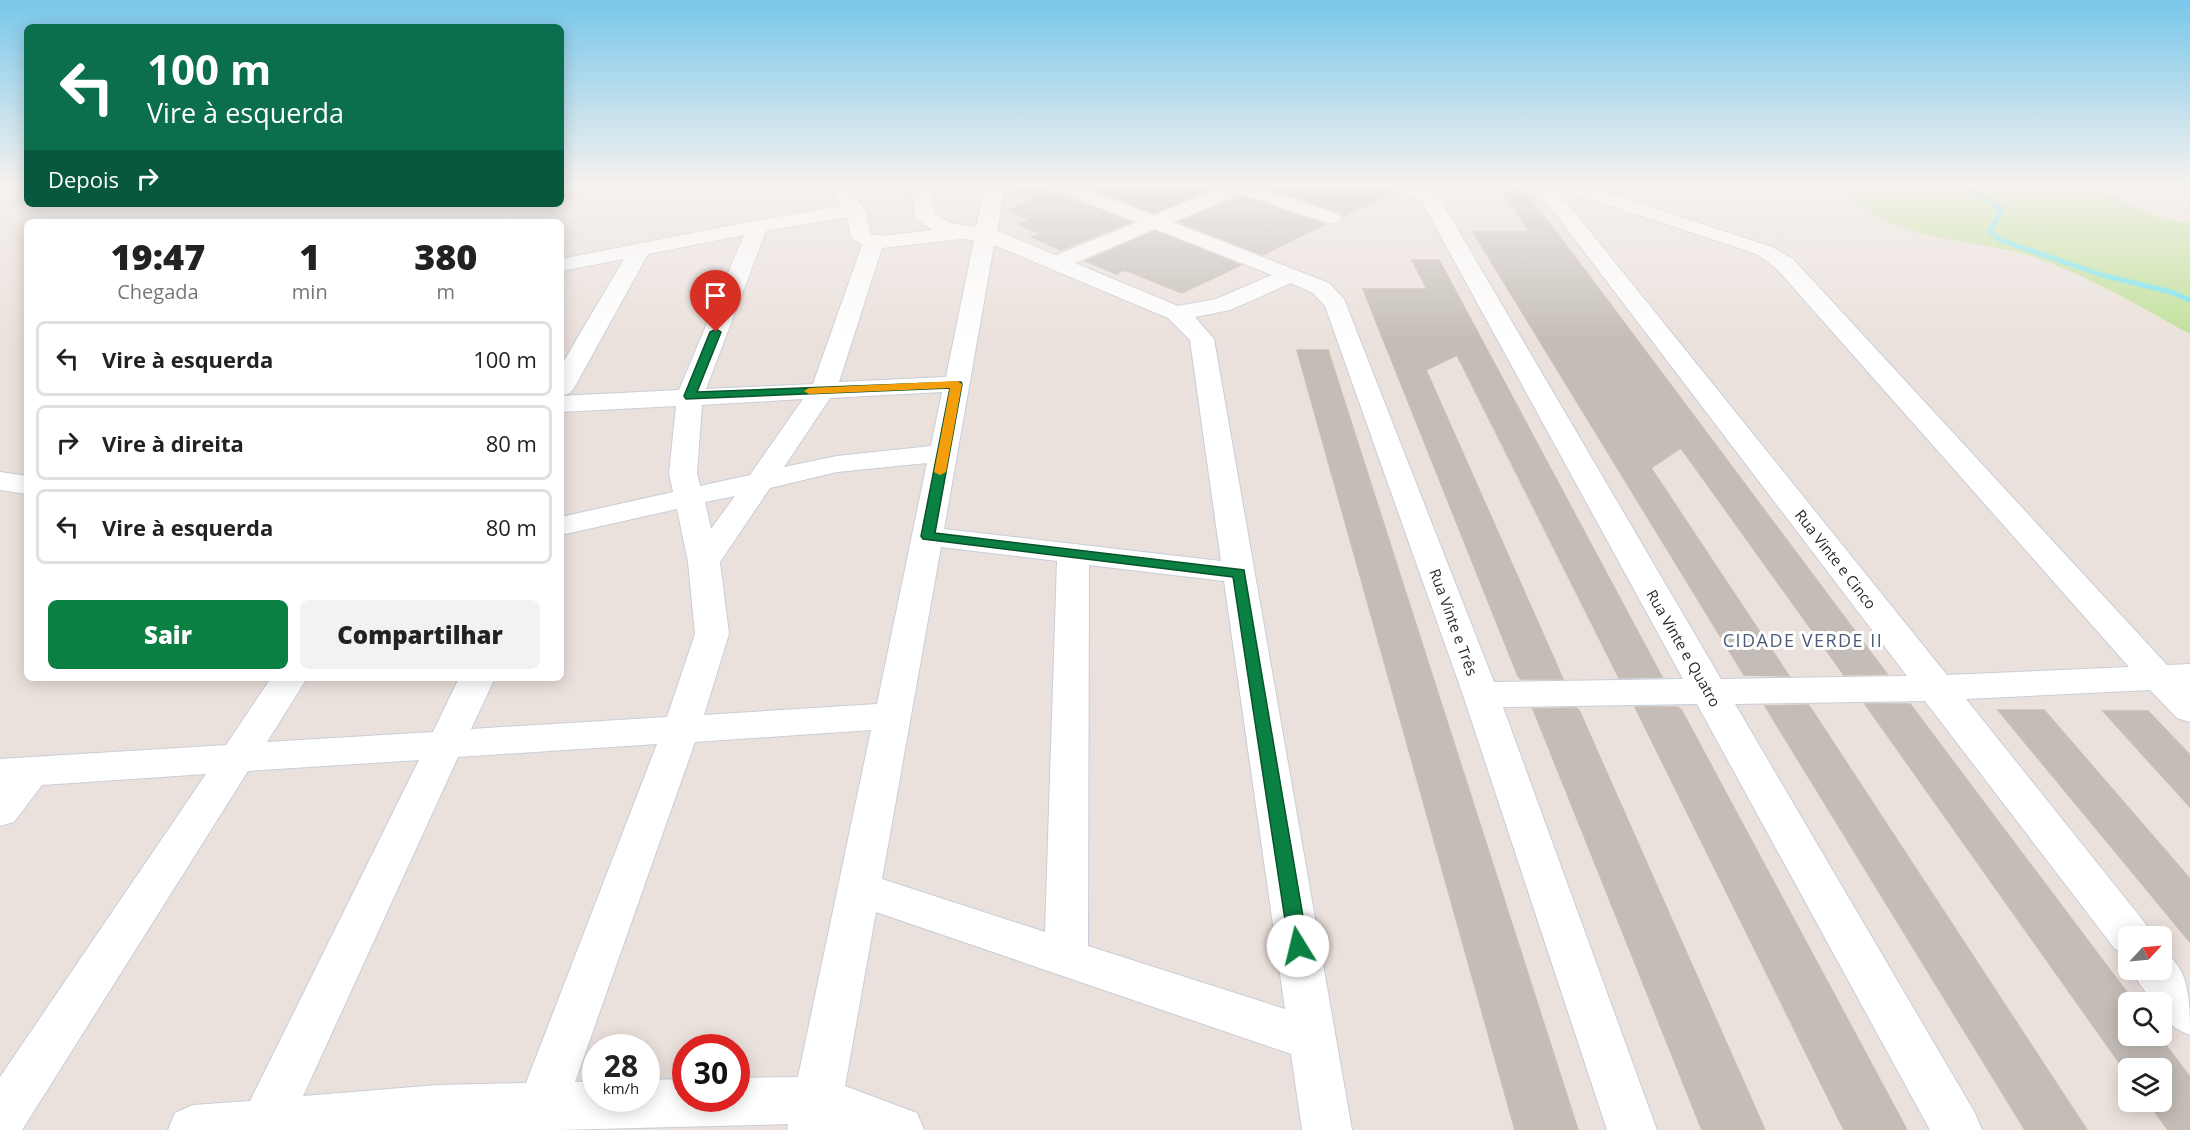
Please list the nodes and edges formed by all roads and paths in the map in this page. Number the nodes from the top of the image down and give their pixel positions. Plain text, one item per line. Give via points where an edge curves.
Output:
1 (708, 236) edge
2 (754, 236) edge
3 (861, 236) edge
4 (950, 236) edge
5 (971, 236) edge
6 (976, 236) edge
7 (1112, 236) edge
8 (1190, 236) edge
9 (1451, 236) edge
10 (1582, 236) edge
11 (1721, 236) edge
12 (873, 242) junction
13 (640, 249) junction
14 (1050, 261) junction
15 (564, 264) edge
16 (1291, 275) junction
17 (1176, 314) junction
18 (564, 383) edge
19 (957, 384) junction
20 (823, 390) junction
21 (690, 396) junction
22 (564, 404) edge
23 (943, 453) junction
24 (0, 481) edge
25 (760, 482) junction
26 (24, 485) edge
27 (689, 498) junction
28 (564, 525) edge
29 (927, 536) junction
30 (1073, 553) junction
31 (704, 562) junction
32 (1239, 573) junction
33 (2175, 677) edge
34 (287, 681) edge
35 (476, 681) edge
36 (1938, 688) junction
37 (1710, 693) junction
38 (1481, 695) junction
39 (2190, 709) edge
40 (892, 716) junction
41 (681, 730) junction
42 (445, 745) junction
43 (237, 758) junction
44 (16, 772) edge
45 (0, 811) edge
46 (860, 889) junction
47 (2122, 926) edge
48 (1066, 957) junction
49 (2164, 980) edge
50 (2190, 1014) edge
51 (1313, 1040) junction
52 (815, 1115) edge
53 (538, 1118) edge
54 (0, 1120) edge
55 (264, 1127) edge
56 (193, 1130) edge
57 (899, 1130) edge
58 (1327, 1130) edge
59 (1632, 1130) edge
60 (1957, 1130) edge

1 - 13 street
2 - 21 street
3 - 12 street
4 - 12 street
5 - 19 street
6 - 14 street
7 - 14 street
8 - 16 street, Rua Vinte e Três
9 - 37 street, Rua Vinte e Quatro
10 - 36 street, Rua Vinte e Cinco
11 - 33 street via 1776,257
12 - 20 street
13 - 15 street
13 - 18 street
14 - 17 street
16 - 17 street via 1222,305
16 - 38 street, Rua Vinte e Três via 1321,288 1336,304
17 - 32 street via 1202,339
19 - 20 street
19 - 23 street
20 - 21 street
20 - 25 street
21 - 22 street
21 - 27 street via 683,473
23 - 25 street via 837,464
23 - 29 street
24 - 26 street
25 - 27 street
25 - 31 street
27 - 28 street
27 - 31 street
29 - 30 street
29 - 40 street
30 - 32 street
30 - 48 street
31 - 41 street via 712,634
32 - 51 street
33 - 36 street
33 - 39 street
34 - 43 street
35 - 42 street
36 - 37 street
36 - 47 street, Rua Vinte e Cinco
37 - 38 street
37 - 60 street, Rua Vinte e Quatro
38 - 59 street, Rua Vinte e Três
40 - 41 street
40 - 46 street
41 - 42 street
41 - 53 street
42 - 43 street
42 - 55 street
43 - 44 street
43 - 54 street
44 - 45 street
46 - 48 street
46 - 52 street
48 - 51 street
49 - 50 street
51 - 58 street
52 - 53 street
52 - 57 street
53 - 55 street via 438,1109
55 - 56 street

